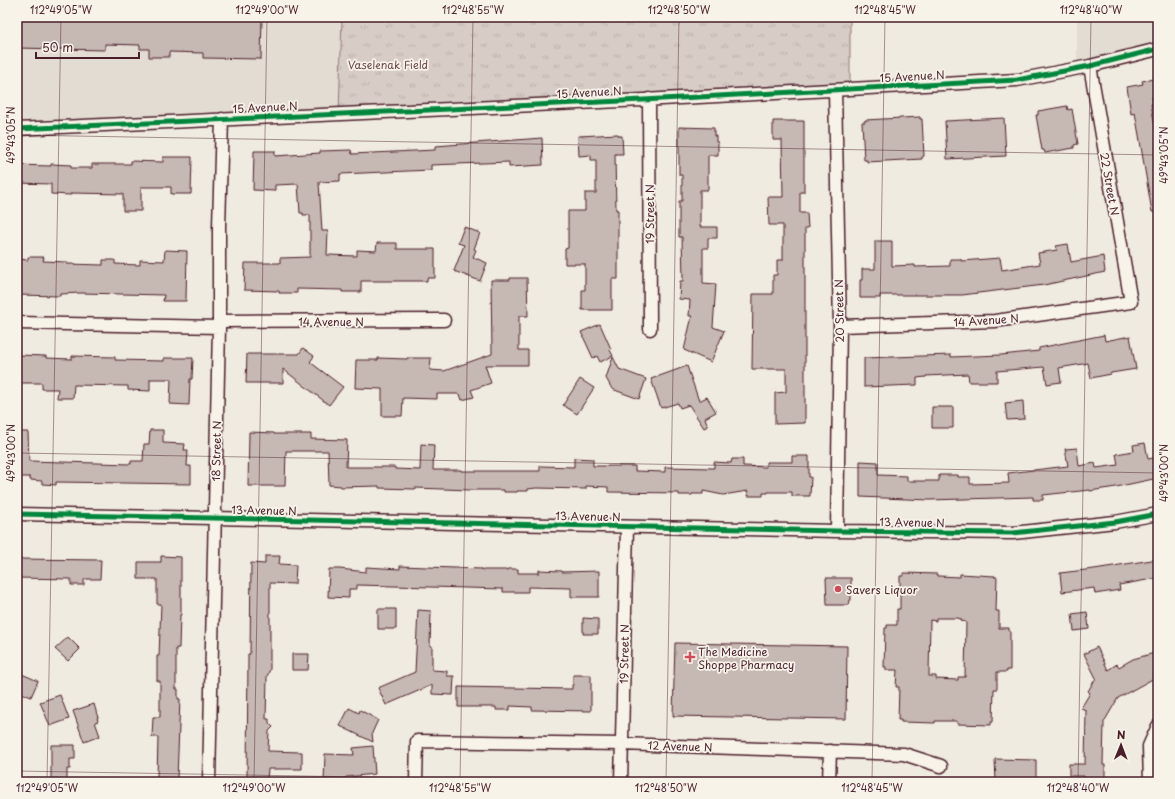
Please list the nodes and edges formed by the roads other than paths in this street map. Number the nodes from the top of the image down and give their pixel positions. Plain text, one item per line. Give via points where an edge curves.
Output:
1 (1158, 49) edge
2 (1090, 66) junction
3 (834, 90) junction
4 (649, 99) junction
5 (222, 119) junction
6 (17, 129) edge
7 (1131, 302) joint
8 (444, 320) dead end
9 (17, 323) edge
10 (219, 324) junction
11 (840, 326) junction
12 (650, 329) dead end
13 (17, 514) edge
14 (1158, 514) edge
15 (214, 519) junction
16 (627, 527) junction
17 (837, 531) junction
18 (1158, 726) edge
19 (621, 744) junction
20 (830, 751) junction
21 (941, 766) dead end
22 (209, 782) edge
23 (416, 782) edge
24 (621, 782) edge
25 (829, 782) edge
26 (1150, 782) edge

1 - 2 street, 15 Avenue N
2 - 3 street, 15 Avenue N via 1017,80
2 - 7 street, 22 Street N
3 - 4 street, 15 Avenue N
3 - 11 street, 20 Street N
4 - 5 street, 15 Avenue N
4 - 12 street, 19 Street N
5 - 6 street, 15 Avenue N
5 - 10 street, 18 Street N
7 - 11 street, 14 Avenue N via 995,321
8 - 10 street, 14 Avenue N
9 - 10 street, 14 Avenue N
10 - 15 street, 18 Street N
11 - 17 street, 20 Street N
13 - 15 street, 13 Avenue N
14 - 17 street, 13 Avenue N via 1115,522 1013,533
15 - 16 street, 13 Avenue N
15 - 22 street, 18 Street N
16 - 17 street, 13 Avenue N
16 - 19 street, 19 Street N
18 - 26 street via 1149,746
19 - 20 street, 12 Avenue N
19 - 23 street, 12 Avenue N via 417,741
19 - 24 street, 19 Street N
20 - 21 street, 12 Avenue N via 904,754
20 - 25 street

